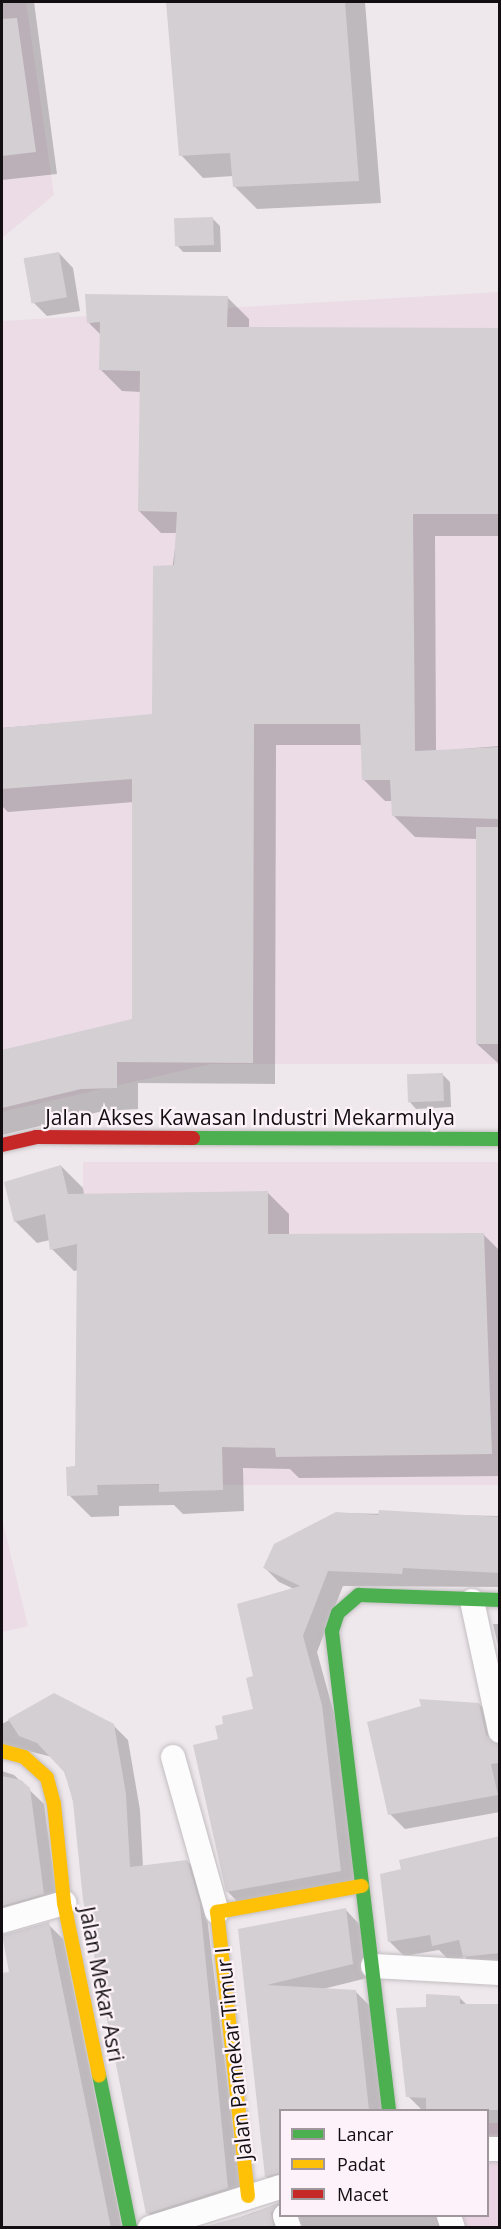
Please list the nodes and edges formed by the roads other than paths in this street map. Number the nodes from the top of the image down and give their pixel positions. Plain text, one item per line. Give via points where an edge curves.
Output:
1 (500, 1139) edge
2 (2, 1145) edge
3 (500, 1600) edge
4 (472, 1601) junction
5 (500, 1731) edge
6 (2, 1751) edge
7 (174, 1757) dead end
8 (362, 1886) junction
9 (64, 1903) junction
10 (217, 1912) junction
11 (2, 1921) edge
12 (373, 1966) junction
13 (500, 1973) edge
14 (389, 2109) edge
15 (279, 2192) edge
16 (248, 2196) junction
17 (130, 2228) edge
18 (150, 2228) edge

1 - 2 street, Jalan Akses Kawasan Industri Mekarmulya via 36,1137
3 - 4 street
4 - 5 street
4 - 8 street via 359,1595 338,1613 332,1631
6 - 9 street, Jalan Mekar Asri via 24,1757 47,1778 54,1804
7 - 10 street, Jalan Pamekar Timur I
8 - 10 street
8 - 12 street
9 - 11 street
9 - 17 street, Jalan Mekar Asri
10 - 16 street, Jalan Pamekar Timur I
12 - 13 street
12 - 14 street
15 - 16 street
16 - 18 street

